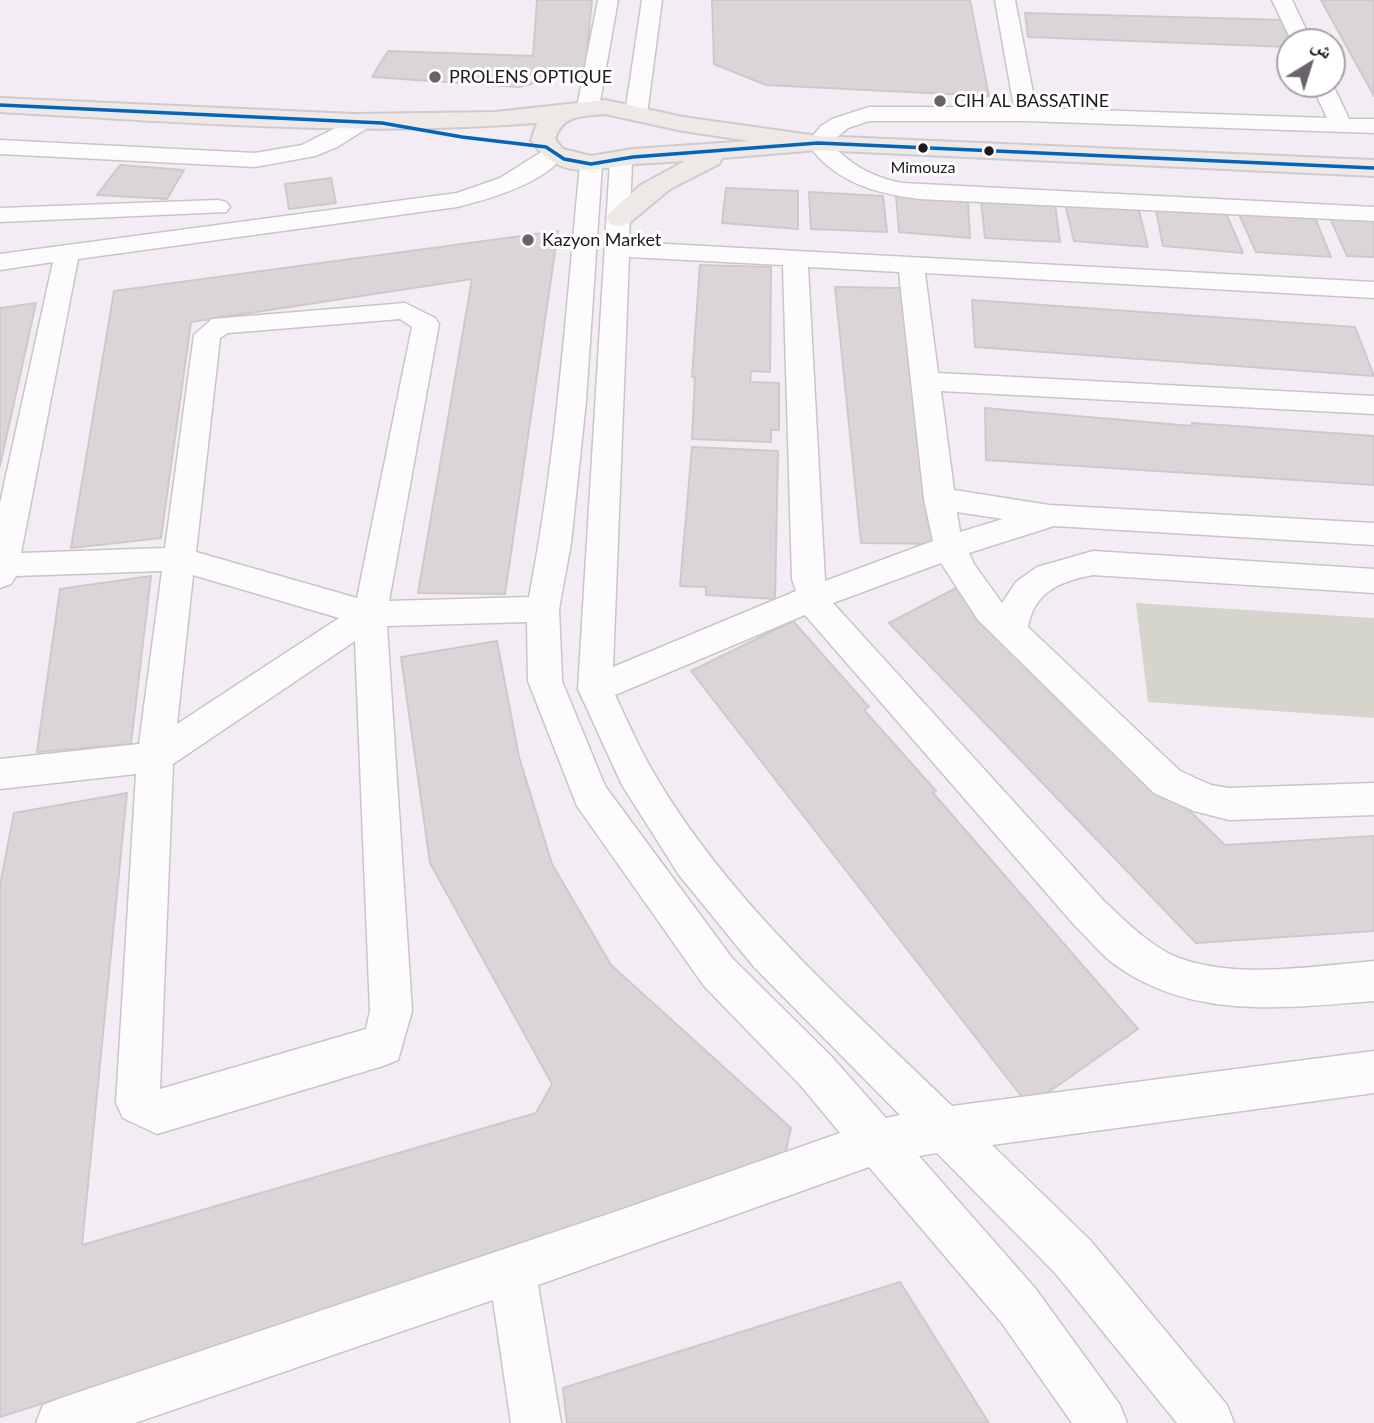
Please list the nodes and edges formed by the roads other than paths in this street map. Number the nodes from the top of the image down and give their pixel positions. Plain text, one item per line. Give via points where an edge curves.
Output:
1 (608, 0) edge
2 (652, 0) edge
3 (1005, 0) edge
4 (1282, 0) edge
5 (1295, 28) edge
6 (1328, 98) edge
7 (0, 105) edge
8 (577, 110) junction
9 (1026, 114) junction
10 (639, 115) junction
11 (372, 122) junction
12 (1341, 125) junction
13 (1374, 126) edge
14 (818, 143) junction
15 (0, 147) edge
16 (746, 149) junction
17 (550, 150) junction
18 (615, 161) junction
19 (1374, 168) edge
20 (218, 207) dead end
21 (1374, 214) edge
22 (0, 215) edge
23 (618, 234) junction
24 (67, 253) junction
25 (795, 258) junction
26 (0, 262) edge
27 (911, 265) junction
28 (1374, 290) edge
29 (925, 381) junction
30 (1374, 405) edge
31 (939, 499) junction
32 (1053, 515) junction
33 (1374, 534) edge
34 (950, 547) junction
35 (178, 559) junction
36 (1, 568) edge
37 (1374, 581) edge
38 (812, 598) junction
39 (543, 609) junction
40 (370, 614) junction
41 (1010, 632) junction
42 (595, 690) junction
43 (155, 757) junction
44 (0, 774) edge
45 (1374, 799) edge
46 (1374, 981) edge
47 (1374, 1072) edge
48 (945, 1129) junction
49 (877, 1142) junction
50 (512, 1270) junction
51 (61, 1423) edge
52 (536, 1423) edge
53 (1102, 1423) edge
54 (1209, 1423) edge

1 - 8 street
2 - 10 street
3 - 9 street
4 - 5 street
6 - 12 street
7 - 11 main road
8 - 10 main road via 619,108
8 - 11 main road via 474,121
8 - 17 main road via 547,125 543,132
9 - 12 street
9 - 14 street via 869,114 844,119
10 - 14 main road
10 - 18 main road via 653,129 654,137 643,151
11 - 15 street via 307,151 256,160
11 - 17 main road
12 - 13 street
14 - 16 main road
14 - 19 main road
14 - 21 street via 838,167 860,179 919,192
16 - 18 main road
16 - 23 main road via 685,169 637,200
17 - 18 main road via 577,162
17 - 24 street via 518,180 490,193
18 - 23 street
18 - 39 street via 572,401
20 - 22 street
23 - 25 street
23 - 42 street
24 - 26 street
24 - 36 street
25 - 27 street
25 - 38 street
27 - 28 street
27 - 29 street
29 - 30 street
29 - 31 street
31 - 32 street
31 - 34 street
32 - 33 street
32 - 34 street
34 - 38 street
34 - 41 street via 974,590
35 - 36 street
35 - 40 street
35 - 40 street via 207,335 221,325 405,311 426,324
35 - 43 street
37 - 41 street via 1093,563 1050,573 1033,584 1012,614
38 - 42 street
38 - 46 street via 831,627 1125,948 1167,973 1214,988
39 - 40 street
39 - 49 street via 545,681 590,795 718,972 817,1071
40 - 43 street
40 - 43 street via 391,1011 383,1045 157,1112 138,1103
41 - 45 street via 1151,769 1185,792 1229,804
42 - 48 street via 635,774 693,863 768,954
43 - 44 street
47 - 48 street
48 - 49 street
48 - 54 street via 1073,1257
49 - 50 street
49 - 53 street via 1018,1305
50 - 51 street
50 - 52 street

